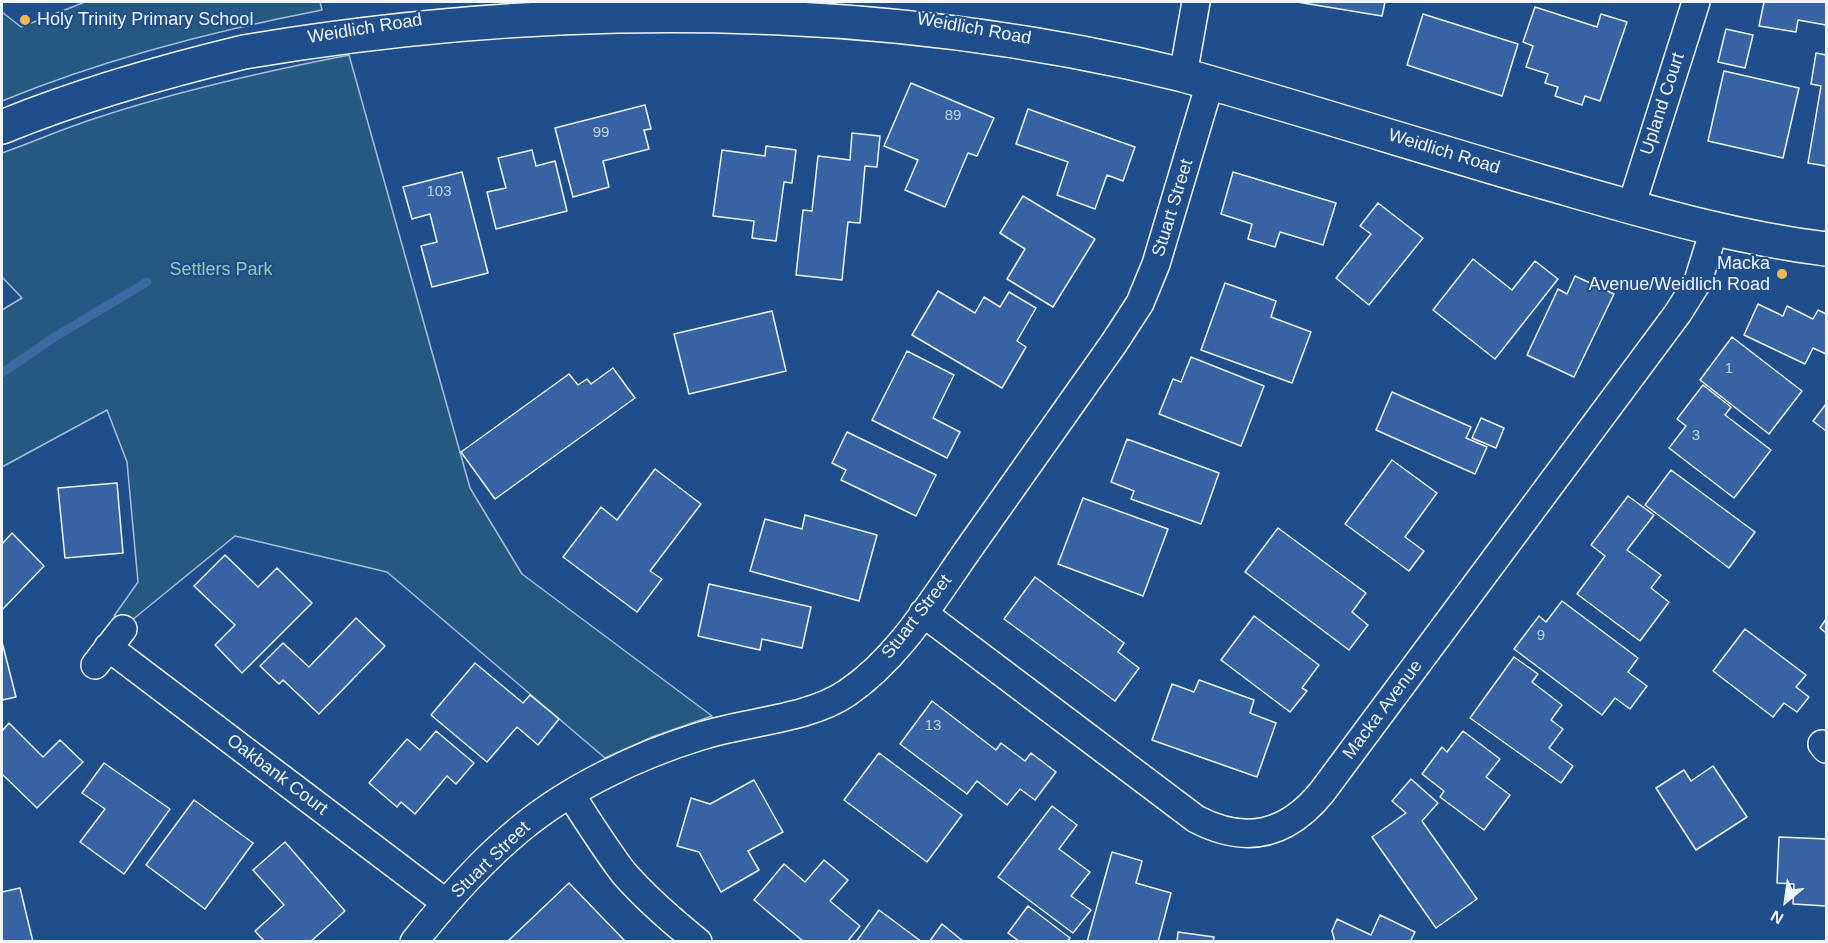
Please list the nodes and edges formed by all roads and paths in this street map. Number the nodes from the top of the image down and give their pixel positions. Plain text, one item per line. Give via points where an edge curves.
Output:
1 (1196, 2) edge
2 (1696, 2) edge
3 (1196, 79) junction
4 (2, 127) edge
5 (1631, 207) junction
6 (1714, 230) junction
7 (1827, 249) edge
8 (923, 613) junction
9 (109, 647) dead end
10 (571, 795) junction
11 (446, 903) junction
12 (414, 942) edge
13 (698, 942) edge

1 - 3 street, Stuart Street
2 - 5 street, Upland Court
3 - 4 street, Weidlich Road via 1026,37 896,16 757,5 579,5 428,18 281,43 134,80
3 - 5 street, Weidlich Road
3 - 8 street, Stuart Street via 1161,248 1140,303
5 - 6 street, Weidlich Road
6 - 7 street, Weidlich Road
6 - 8 street, Macka Avenue via 1698,281 1678,313 1322,792 1298,817 1284,825 1251,834 1231,833 1196,819
8 - 10 street, Stuart Street via 888,658 844,695 801,712 675,744
9 - 11 street, Oakbank Court
10 - 11 street, Stuart Street via 521,828
10 - 13 street via 624,872 649,900
11 - 12 street, Stuart Street

